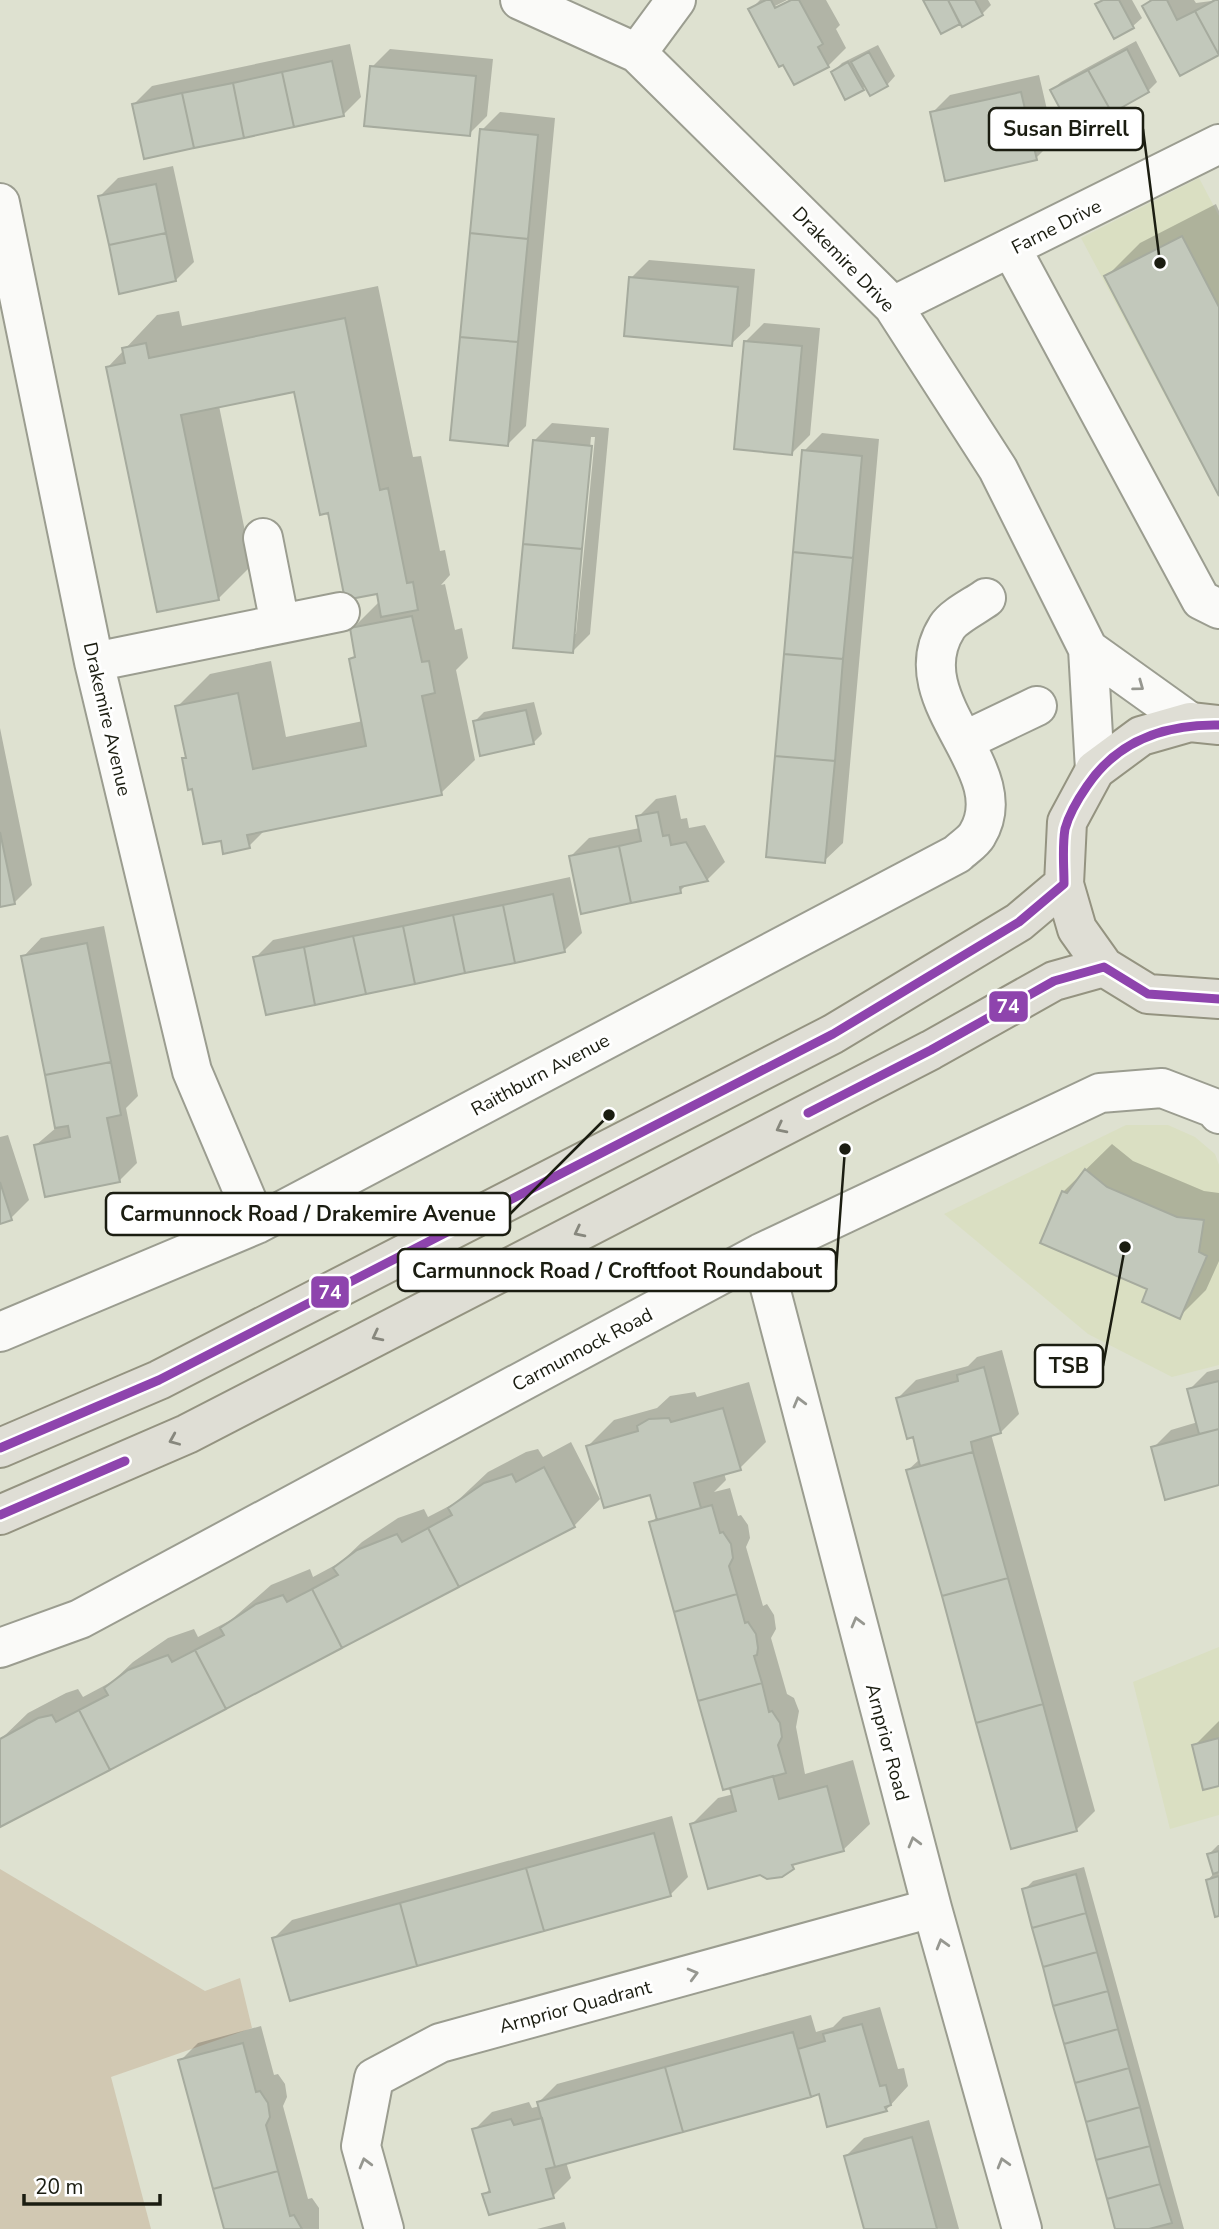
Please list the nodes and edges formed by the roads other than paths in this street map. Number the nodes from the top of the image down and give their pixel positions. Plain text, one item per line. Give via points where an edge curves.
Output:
1 (520, 0) edge
2 (676, 0) edge
3 (637, 53) junction
4 (1219, 144) edge
5 (0, 203) edge
6 (1011, 248) junction
7 (893, 306) junction
8 (263, 538) dead end
9 (986, 598) dead end
10 (1219, 609) edge
11 (340, 612) dead end
12 (280, 624) junction
13 (1088, 649) junction
14 (94, 662) junction
15 (1037, 706) dead end
16 (1204, 724) edge
17 (964, 741) junction
18 (1095, 770) junction
19 (1064, 884) junction
20 (1104, 967) junction
21 (1219, 999) edge
22 (1217, 1111) edge
23 (257, 1224) junction
24 (761, 1253) junction
25 (0, 1332) edge
26 (0, 1448) edge
27 (0, 1515) edge
28 (0, 1648) edge
29 (932, 1908) junction
30 (384, 2229) edge
31 (1022, 2229) edge

1 - 3 street, Drakemire Drive
2 - 3 street
3 - 7 street, Drakemire Drive
4 - 6 street, Farne Drive
5 - 14 street, Drakemire Avenue
6 - 7 street, Farne Drive
6 - 10 street via 1201,600
7 - 13 street, Drakemire Drive via 998,469
8 - 12 street
9 - 17 street, Raithburn Avenue via 947,626 935,661 940,697
11 - 12 street
12 - 14 street
13 -> 16 street, Drakemire Drive
13 - 18 street, Drakemire Drive
14 - 23 street, Drakemire Avenue via 192,1071
15 - 17 street
16 - 18 main road via 1141,736
17 - 23 street, Raithburn Avenue via 988,797 977,835 957,854
18 - 19 main road via 1067,822
19 - 20 main road via 1077,929
19 - 26 main road via 1019,922 834,1034 159,1380
20 - 21 main road via 1148,994
20 -> 27 main road via 1054,981 931,1050 187,1434
22 - 24 street, Carmunnock Road via 1162,1088 1100,1093
23 - 25 street, Raithburn Avenue
24 - 28 street, Carmunnock Road via 80,1619
29 -> 24 street, Arnprior Road
30 -> 29 street, Arnprior Quadrant via 361,2146 374,2078 440,2043
31 -> 29 street, Arnprior Road

